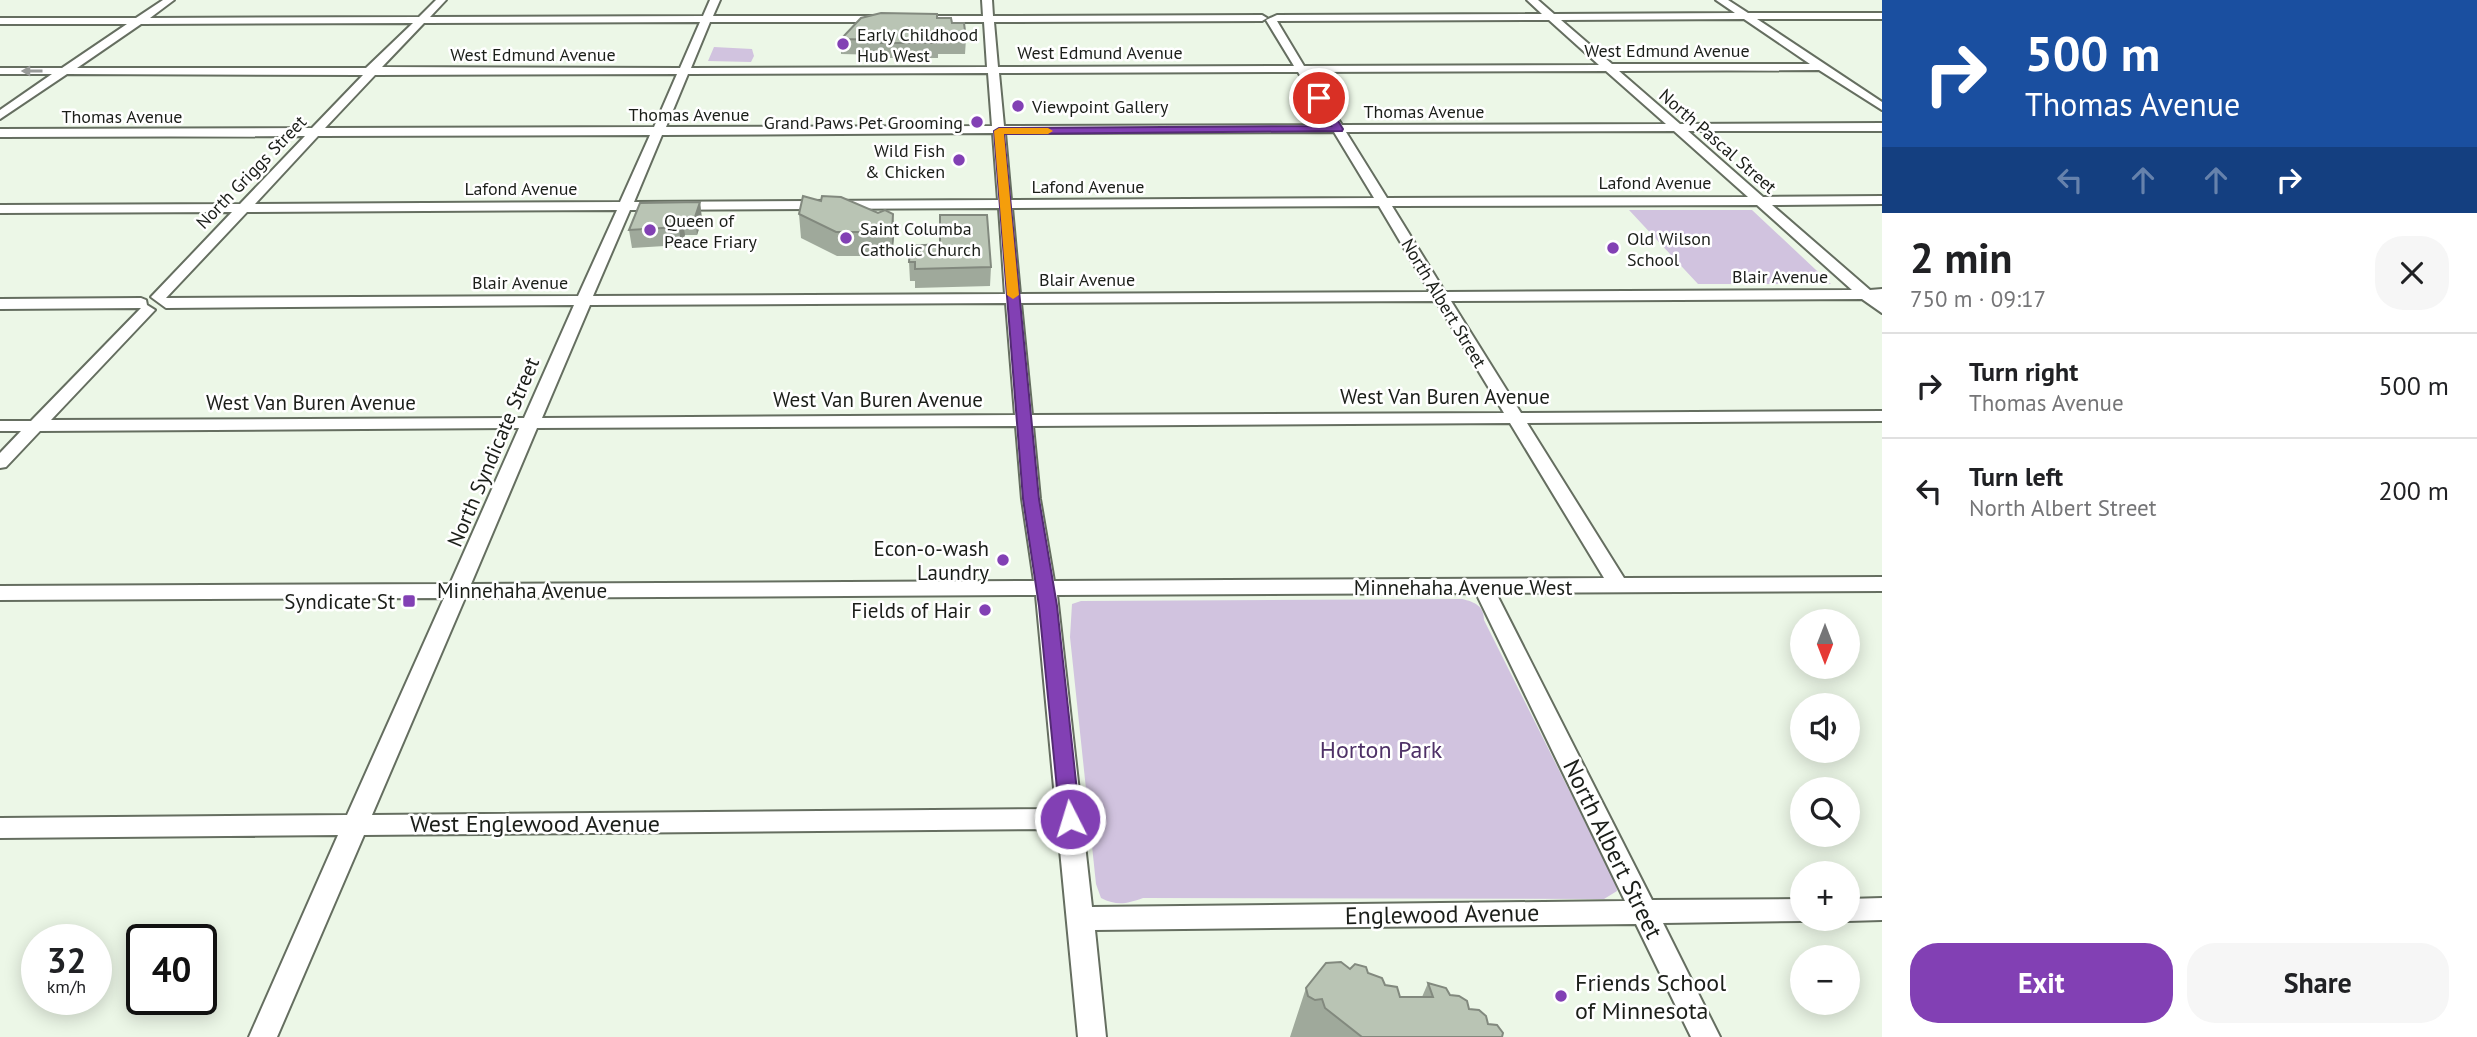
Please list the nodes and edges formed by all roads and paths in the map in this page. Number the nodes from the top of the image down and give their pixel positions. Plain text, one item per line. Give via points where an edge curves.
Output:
1 (169, 0) edge
2 (442, 0) edge
3 (715, 0) edge
4 (987, 0) edge
5 (1532, 0) edge
6 (1721, 0) edge
7 (1268, 16) junction
8 (1745, 16) junction
9 (1882, 16) edge
10 (1550, 17) junction
11 (894, 19) edge
12 (908, 19) edge
13 (988, 19) junction
14 (138, 20) junction
15 (422, 20) junction
16 (706, 20) junction
17 (0, 21) edge
18 (1821, 66) junction
19 (1608, 67) junction
20 (1302, 69) junction
21 (993, 70) junction
22 (0, 71) edge
23 (64, 71) junction
24 (373, 71) junction
25 (685, 71) junction
26 (1882, 107) edge
27 (0, 115) edge
28 (1882, 127) edge
29 (1677, 128) junction
30 (1338, 129) junction
31 (999, 131) junction
32 (658, 132) junction
33 (0, 133) edge
34 (315, 133) junction
35 (1882, 200) edge
36 (1761, 201) junction
37 (1382, 202) junction
38 (1004, 205) junction
39 (625, 206) junction
40 (243, 208) junction
41 (0, 209) edge
42 (1874, 295) edge
43 (1440, 296) junction
44 (1013, 299) junction
45 (584, 301) junction
46 (153, 303) junction
47 (0, 304) edge
48 (1882, 308) edge
49 (1882, 416) edge
50 (1514, 418) junction
51 (1024, 421) junction
52 (530, 423) junction
53 (0, 426) edge
54 (35, 426) junction
55 (0, 463) edge
56 (1882, 584) edge
57 (1618, 585) junction
58 (1483, 587) junction
59 (1044, 588) junction
60 (458, 590) junction
61 (0, 593) edge
62 (1070, 819) junction
63 (357, 824) junction
64 (0, 828) edge
65 (1860, 909) edge
66 (1882, 909) edge
67 (1790, 910) edge
68 (1645, 912) junction
69 (1081, 919) junction
70 (263, 1037) edge
71 (1091, 1037) edge
72 (1706, 1037) edge

1 - 14 street
2 - 15 street, North Griggs Street
3 - 16 street, North Syndicate Street
4 - 13 street
5 - 10 street, North Pascal Street
6 - 8 street
7 - 10 street
7 - 13 street
7 - 20 street, North Albert Street
8 - 9 street
8 - 10 street
8 - 18 street
10 - 19 street, North Pascal Street
11 - 16 street
12 - 13 street
13 - 21 street
14 - 15 street
14 - 17 street
14 - 23 street
15 - 16 street
15 - 24 street, North Griggs Street
16 - 25 street, North Syndicate Street
18 - 19 street, West Edmund Avenue
18 - 26 street
19 - 20 street, West Edmund Avenue
19 - 29 street, North Pascal Street
20 - 21 street, West Edmund Avenue
20 - 30 street, North Albert Street
21 - 25 street, West Edmund Avenue
21 - 31 street
23 -> 22 street, West Edmund Avenue
23 - 24 street, West Edmund Avenue
23 - 27 street
24 - 25 street, West Edmund Avenue
24 - 34 street, North Griggs Street
25 - 32 street, North Syndicate Street
28 - 29 street, Thomas Avenue
29 - 30 street, Thomas Avenue
29 - 36 street, North Pascal Street
30 - 31 street, Thomas Avenue
30 - 37 street, North Albert Street
31 - 32 street, Thomas Avenue
31 - 38 street
32 - 34 street, Thomas Avenue
32 - 39 street, North Syndicate Street
33 - 34 street, Thomas Avenue
34 - 40 street, North Griggs Street
35 - 36 street, Lafond Avenue
36 - 37 street, Lafond Avenue
36 - 42 street, North Pascal Street
37 - 38 street, Lafond Avenue
37 - 43 street, North Albert Street
38 - 39 street, Lafond Avenue
38 - 44 street
39 - 40 street, Lafond Avenue
39 - 45 street, North Syndicate Street
40 - 41 street, Lafond Avenue
40 - 46 street, North Griggs Street
42 - 43 street, Blair Avenue
42 - 48 street, North Pascal Street
43 - 44 street, Blair Avenue
43 - 50 street, North Albert Street
44 - 45 street, Blair Avenue
44 - 51 street
45 - 46 street, Blair Avenue
45 - 52 street, North Syndicate Street
46 - 47 street, Blair Avenue
46 - 54 street, North Griggs Street
49 - 50 street, West Van Buren Avenue
50 - 51 street, West Van Buren Avenue
50 - 57 street, North Albert Street
51 - 52 street, West Van Buren Avenue
51 - 59 street
52 - 54 street, West Van Buren Avenue
52 - 60 street, North Syndicate Street
53 - 54 street, West Van Buren Avenue
54 - 55 street, North Griggs Street
56 - 57 street, Minnehaha Avenue West
57 - 58 street, Minnehaha Avenue West
58 - 59 street, Minnehaha Avenue West
58 - 68 street, North Albert Street
59 - 60 street, Minnehaha Avenue
59 - 62 street
60 - 61 street, Minnehaha Avenue
60 - 63 street, North Syndicate Street
62 - 63 street, West Englewood Avenue
62 - 69 street
63 - 64 street, West Englewood Avenue
63 - 70 street, North Syndicate Street
65 - 66 street
67 - 68 street, Englewood Avenue
68 - 69 street, Englewood Avenue
68 - 72 street, North Albert Street
69 - 71 street

